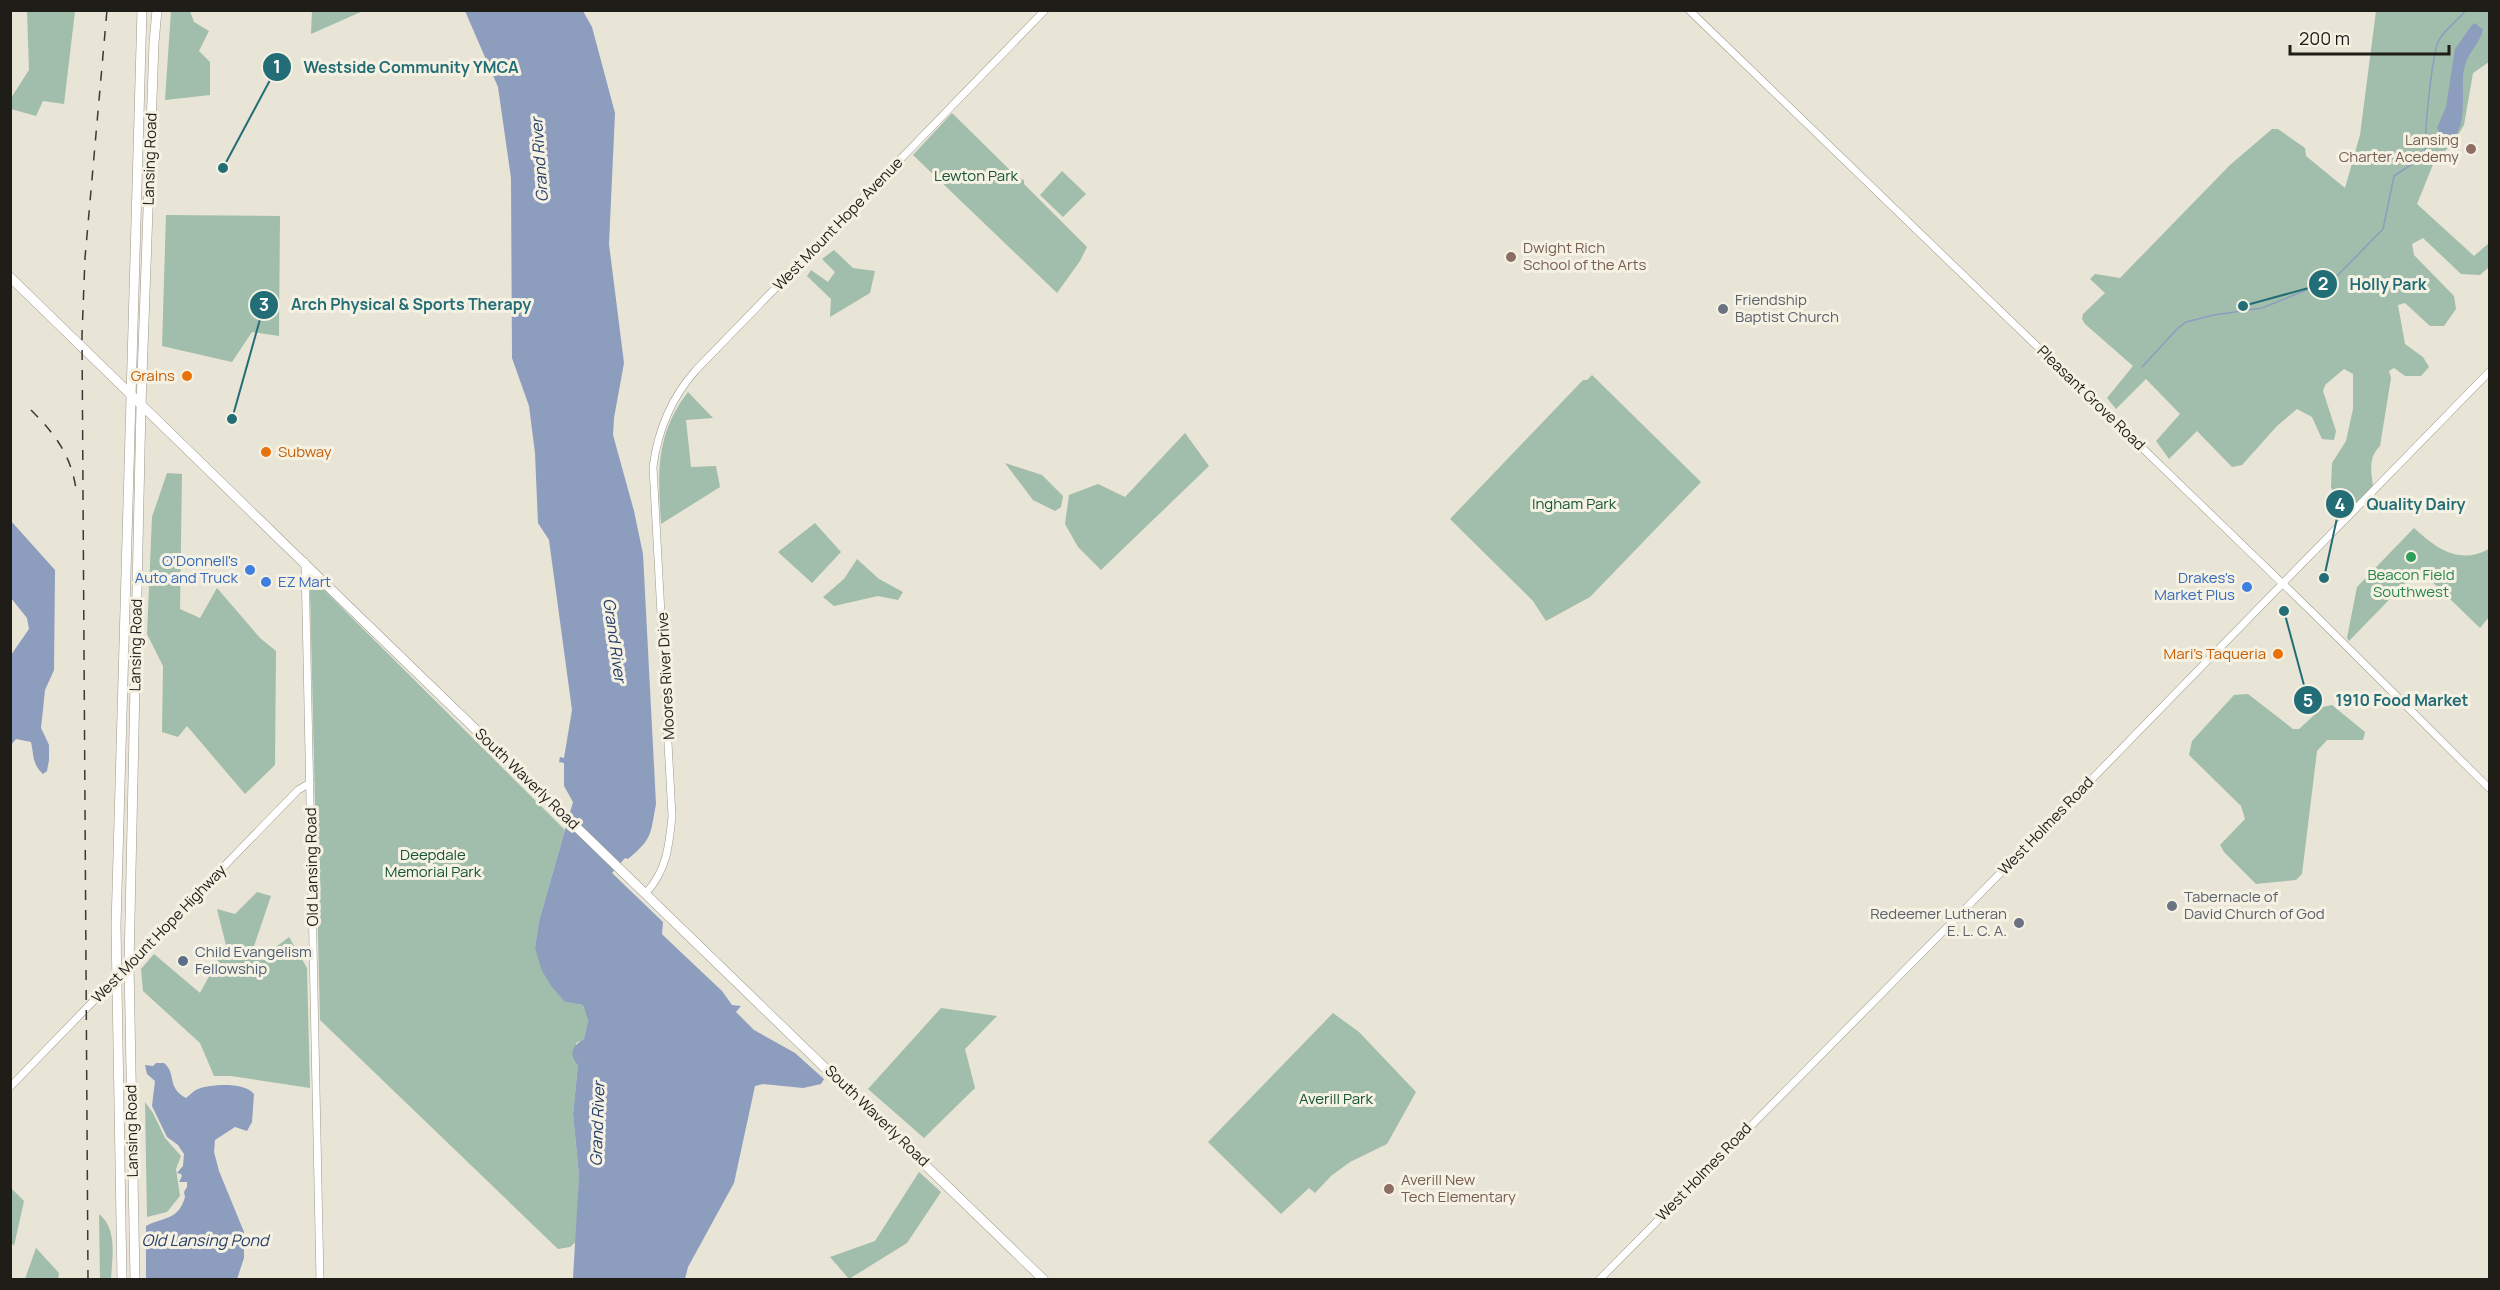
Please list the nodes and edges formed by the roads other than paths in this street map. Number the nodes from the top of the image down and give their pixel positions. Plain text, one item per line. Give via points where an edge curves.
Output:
1 (142, 10) edge
2 (158, 10) edge
3 (1045, 10) edge
4 (1689, 10) edge
5 (10, 277) edge
6 (2490, 370) edge
7 (131, 395) junction
8 (141, 405) junction
9 (655, 452) joint
10 (305, 562) junction
11 (2282, 583) junction
12 (310, 783) junction
13 (2490, 789) edge
14 (646, 893) junction
15 (129, 964) junction
16 (117, 978) junction
17 (10, 1087) edge
18 (122, 1280) edge
19 (135, 1280) edge
20 (320, 1280) edge
21 (1044, 1280) edge
22 (1599, 1280) edge

1 - 7 main road, Lansing Road
2 - 8 main road, Lansing Road
3 - 9 street, West Mount Hope Avenue via 692,375 669,409
4 - 11 street, Pleasant Grove Road
5 - 7 main road, South Waverly Road
6 - 11 street, West Holmes Road
7 - 8 main road, South Waverly Road
7 - 16 main road, Lansing Road
8 - 10 main road, South Waverly Road
8 - 15 main road, Lansing Road
9 - 14 street, Moores River Drive via 672,816 665,864
10 - 12 street, Old Lansing Road
10 - 14 main road, South Waverly Road
11 - 13 street, Pleasant Grove Road
11 - 22 street, West Holmes Road
12 - 15 street, West Mount Hope Highway via 298,790
12 - 20 street, Old Lansing Road
14 - 21 main road, South Waverly Road
15 - 16 street, West Mount Hope Highway
15 - 19 main road, Lansing Road
16 - 17 street, West Mount Hope Highway
16 - 18 main road, Lansing Road

